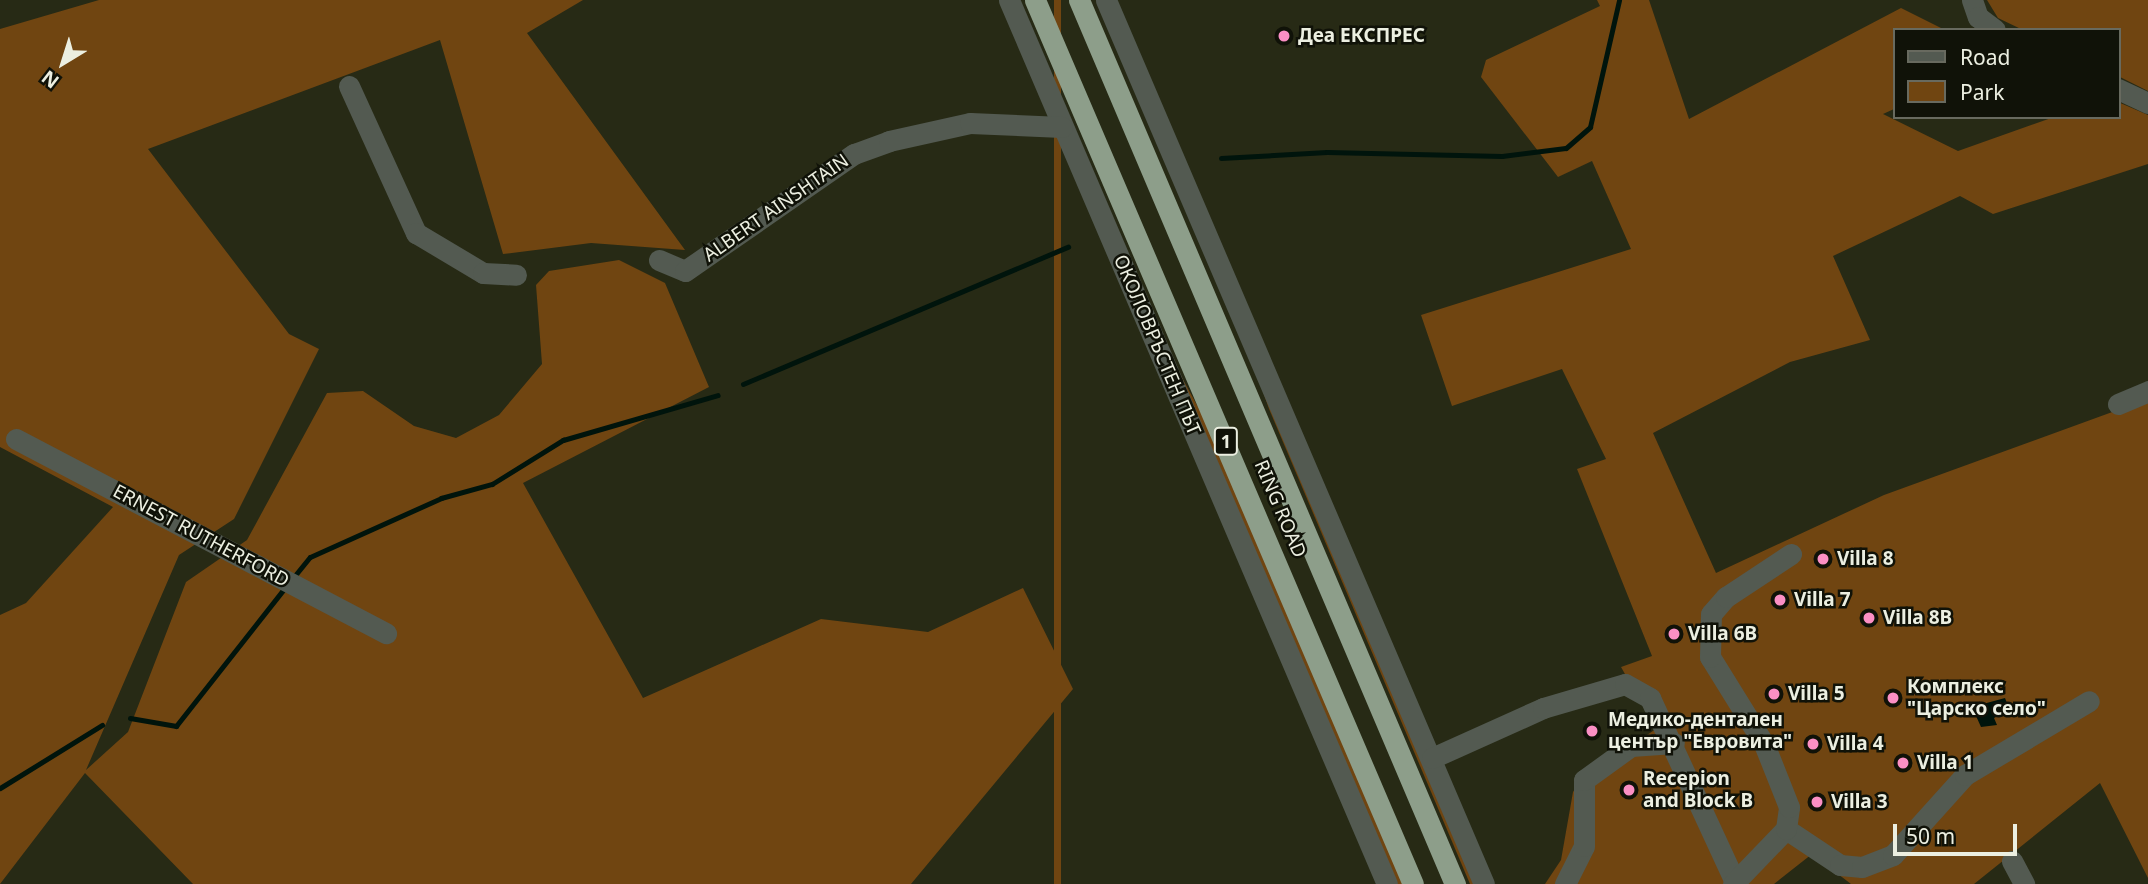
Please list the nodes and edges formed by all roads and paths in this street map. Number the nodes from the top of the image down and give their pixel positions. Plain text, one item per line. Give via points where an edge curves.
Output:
1 (1009, 0) edge
2 (1035, 0) edge
3 (1079, 0) edge
4 (1106, 0) edge
5 (349, 86) dead end
6 (2120, 90) edge
7 (2148, 103) edge
8 (1062, 127) junction
9 (659, 260) dead end
10 (516, 275) dead end
11 (2148, 391) edge
12 (2118, 404) dead end
13 (16, 439) dead end
14 (1791, 554) dead end
15 (386, 633) dead end
16 (2089, 701) dead end
17 (1674, 743) junction
18 (1432, 758) junction
19 (1786, 830) junction
20 (2012, 861) dead end
21 (1734, 883) edge
22 (1387, 884) edge
23 (1413, 884) edge
24 (1455, 884) edge
25 (1483, 884) edge
26 (1565, 884) edge
27 (2024, 884) edge

1 - 8 street, ОКОЛОВРЪСТЕН ПЪТ
2 - 23 highway, RING ROAD / 1
3 - 24 highway, RING ROAD / 1
4 - 18 street
5 - 10 street via 416,233 484,273
6 - 7 street
8 - 9 street, ALBERT AINSHTAIN via 970,123 889,141 854,154 685,271
8 - 22 street, ОКОЛОВРЪСТЕН ПЪТ
11 - 12 street
13 - 15 street, ERNEST RUTHERFORD
14 - 19 street via 1726,597 1711,614 1710,657 1784,783
16 - 19 street via 1965,775 1893,855 1862,867 1840,864
17 - 18 street via 1650,698 1625,684 1543,708
17 - 21 street
17 - 26 street via 1631,746 1584,780 1584,846
18 - 25 street
19 - 21 street
20 - 27 street

